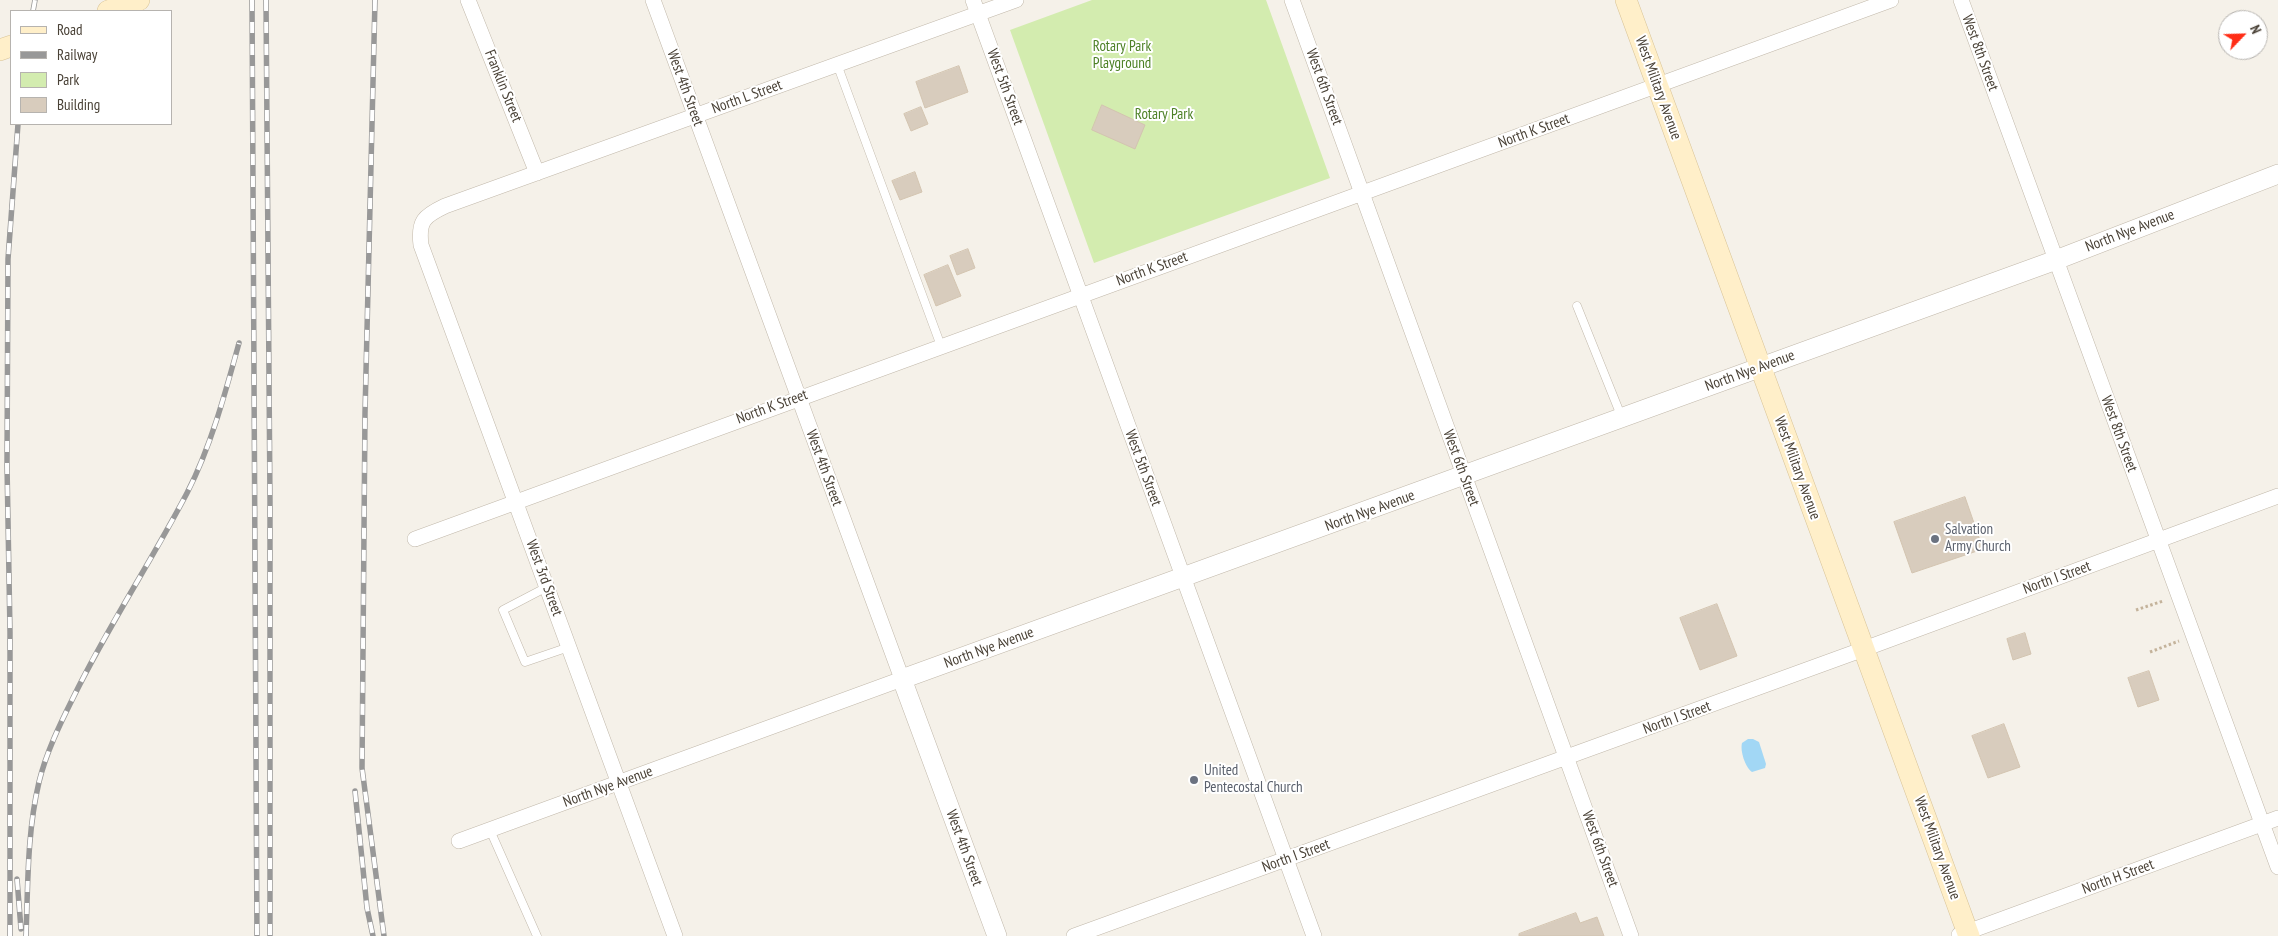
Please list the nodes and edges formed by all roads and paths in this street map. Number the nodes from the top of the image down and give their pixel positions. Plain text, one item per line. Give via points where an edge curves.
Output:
1 (139, 0) edge
2 (468, 0) edge
3 (653, 0) edge
4 (1016, 0) edge
5 (1292, 0) edge
6 (1626, 0) edge
7 (1891, 0) edge
8 (1961, 0) edge
9 (976, 7) edge
10 (111, 10) edge
11 (837, 64) junction
12 (1657, 87) junction
13 (695, 115) junction
14 (537, 173) junction
15 (2278, 174) edge
16 (1362, 193) junction
17 (424, 220) joint
18 (2056, 260) junction
19 (1081, 294) junction
20 (1577, 306) dead end
21 (941, 346) junction
22 (1759, 367) junction
23 (798, 398) junction
24 (1622, 418) junction
25 (1463, 476) junction
26 (2278, 496) edge
27 (516, 501) junction
28 (415, 539) dead end
29 (2158, 541) junction
30 (1183, 578) junction
31 (547, 587) junction
32 (2166, 600) dead end
33 (2136, 610) dead end
34 (2182, 640) dead end
35 (569, 647) junction
36 (1864, 649) junction
37 (2150, 652) dead end
38 (902, 679) junction
39 (1567, 758) junction
40 (620, 783) junction
41 (2278, 818) edge
42 (2262, 824) junction
43 (490, 830) junction
44 (459, 842) dead end
45 (1286, 859) junction
46 (2278, 867) edge
47 (1965, 935) edge
48 (537, 936) edge
49 (675, 936) edge
50 (997, 936) edge
51 (1074, 936) edge
52 (1314, 936) edge
53 (1631, 936) edge

1 - 10 main road
2 - 14 street, Franklin Street
3 - 13 street, West 4th Street
4 - 9 street, North L Street
5 - 16 street, West 6th Street
6 - 12 main road, West Military Avenue
7 - 12 street, North K Street
8 - 18 street, West 8th Street
9 - 11 street, North L Street
9 - 19 street, West 5th Street
11 - 13 street, North L Street
11 - 21 lane
12 - 16 street, North K Street
12 - 22 main road, West Military Avenue
13 - 14 street, North L Street
13 - 23 street, West 4th Street
14 - 17 street, North L Street via 445,206
15 - 18 street, North Nye Avenue
16 - 19 street, North K Street
16 - 25 street, West 6th Street
17 - 27 street, West 3rd Street via 420,228 421,245
18 - 22 street, North Nye Avenue
18 - 29 street, West 8th Street
19 - 21 street, North K Street
19 - 30 street, West 5th Street
20 - 24 lane
21 - 23 street, North K Street
22 - 24 street, North Nye Avenue
22 - 36 main road, West Military Avenue
23 - 27 street, North K Street
23 - 38 street, West 4th Street
24 - 25 street, North Nye Avenue
25 - 30 street, North Nye Avenue
25 - 39 street, West 6th Street
26 - 29 street, North I Street
27 - 28 street, North K Street
27 - 31 street, West 3rd Street
29 - 36 street, North I Street
29 - 42 street, West 8th Street
30 - 38 street, North Nye Avenue
30 - 45 street, West 5th Street
31 - 35 street, West 3rd Street
31 - 35 lane via 503,610 525,662
32 - 33 path
34 - 37 path
35 - 40 street, West 3rd Street
36 - 39 street, North I Street
36 - 47 main road, West Military Avenue
38 - 40 street, North Nye Avenue
38 - 50 street, West 4th Street
39 - 45 street, North I Street
39 - 53 street, West 6th Street
40 - 43 street, North Nye Avenue
40 - 49 street, West 3rd Street
41 - 42 street, North H Street
42 - 46 street, West 8th Street
42 - 47 street, North H Street
43 - 44 street, North Nye Avenue
43 - 48 lane
45 - 51 street, North I Street
45 - 52 street, West 5th Street

